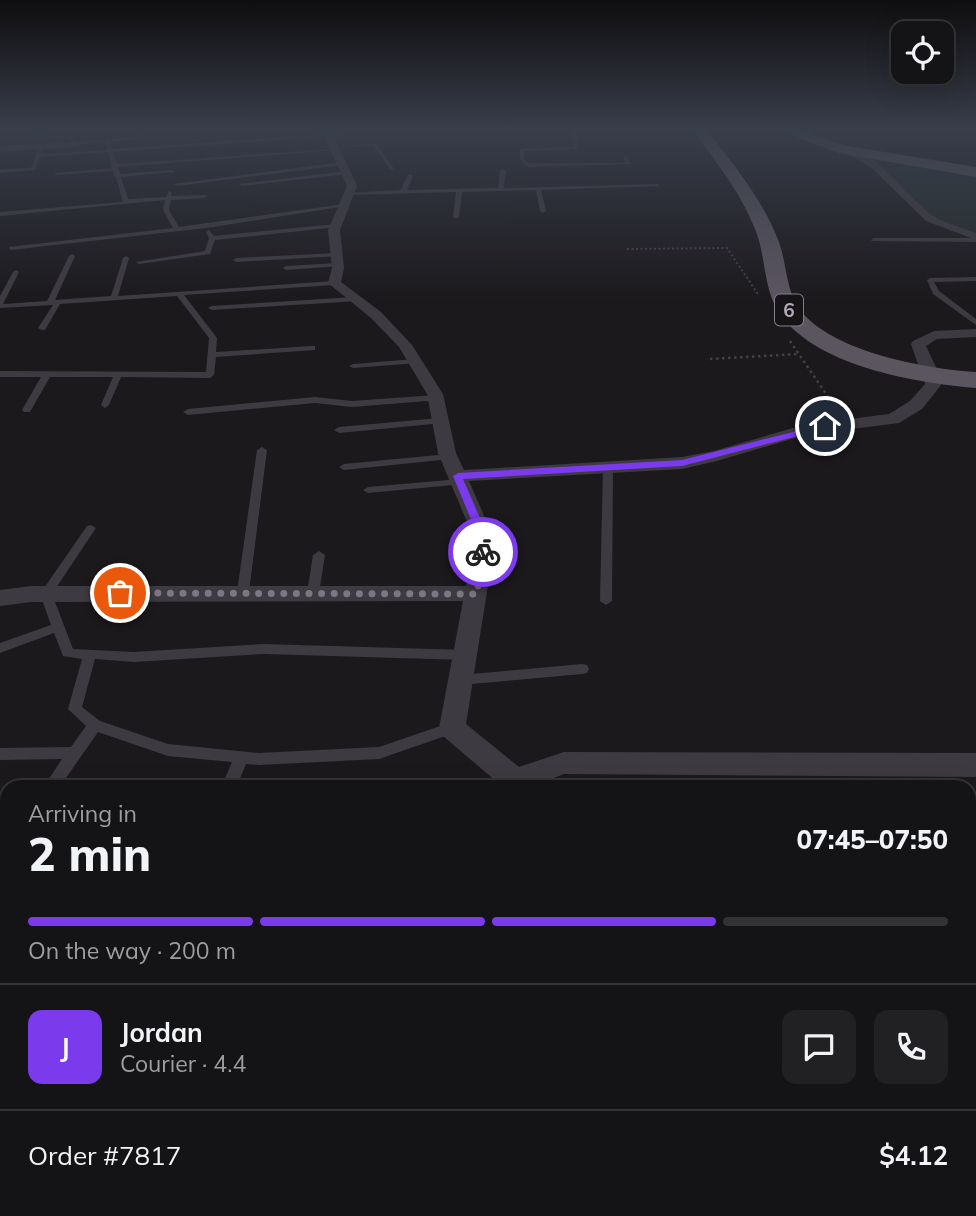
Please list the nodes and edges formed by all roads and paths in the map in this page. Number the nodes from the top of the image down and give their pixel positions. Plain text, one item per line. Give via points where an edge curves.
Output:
1 (120, 187) edge
2 (352, 187) edge
3 (405, 187) edge
4 (501, 187) edge
5 (657, 187) dead end
6 (739, 187) edge
7 (757, 187) edge
8 (897, 187) edge
9 (170, 189) dead end
10 (538, 189) junction
11 (501, 190) junction
12 (459, 191) junction
13 (403, 192) junction
14 (205, 196) dead end
15 (168, 198) junction
16 (347, 200) junction
17 (125, 201) junction
18 (543, 211) dead end
19 (0, 214) edge
20 (456, 217) dead end
21 (206, 226) junction
22 (336, 226) junction
23 (176, 228) junction
24 (212, 238) junction
25 (976, 238) edge
26 (873, 240) dead end
27 (11, 248) dead end
28 (627, 249) dead end
29 (72, 256) dead end
30 (126, 258) dead end
31 (236, 260) dead end
32 (338, 260) junction
33 (796, 261) dead end
34 (139, 262) dead end
35 (286, 268) dead end
36 (16, 272) dead end
37 (976, 279) edge
38 (334, 283) junction
39 (179, 294) junction
40 (114, 298) junction
41 (355, 299) junction
42 (763, 301) dead end
43 (54, 302) junction
44 (0, 304) edge
45 (212, 308) dead end
46 (822, 314) dead end
47 (976, 323) edge
48 (42, 328) dead end
49 (785, 333) dead end
50 (976, 333) edge
51 (312, 348) dead end
52 (799, 354) junction
53 (212, 355) junction
54 (710, 359) dead end
55 (415, 362) junction
56 (353, 366) dead end
57 (928, 369) junction
58 (976, 370) edge
59 (0, 374) edge
60 (47, 374) junction
61 (118, 375) junction
62 (976, 380) edge
63 (436, 398) junction
64 (105, 405) dead end
65 (27, 410) dead end
66 (188, 412) dead end
67 (440, 421) junction
68 (847, 426) junction
69 (339, 429) dead end
70 (262, 450) dead end
71 (448, 457) junction
72 (344, 467) dead end
73 (608, 467) junction
74 (459, 479) junction
75 (368, 490) dead end
76 (91, 528) dead end
77 (318, 555) dead end
78 (243, 592) junction
79 (313, 593) junction
80 (46, 594) junction
81 (477, 594) junction
82 (0, 598) edge
83 (606, 601) dead end
84 (58, 626) junction
85 (0, 648) edge
86 (90, 654) junction
87 (467, 655) junction
88 (582, 669) dead end
89 (461, 680) junction
90 (95, 724) junction
91 (452, 728) junction
92 (74, 753) junction
93 (0, 754) edge
94 (242, 758) junction
95 (976, 765) edge
96 (55, 780) edge
97 (232, 780) edge
98 (509, 780) edge
99 (523, 780) edge

1 - 17 lane
2 - 16 street
3 - 13 lane
4 - 11 lane
5 - 10 lane
6 - 57 main road, 6 via 759,216 771,245 779,290 790,310 847,351 880,363
7 - 33 main road via 787,233
8 - 25 street via 930,219
9 - 15 lane
10 - 11 lane
10 - 18 lane
11 - 12 lane
12 - 13 lane
12 - 20 lane
13 - 16 lane
14 - 15 lane
15 - 17 lane
15 - 23 lane via 166,210
16 - 21 lane
16 - 22 street
17 - 19 lane
21 - 23 lane
21 - 24 lane
22 - 24 lane
22 - 32 street
23 - 27 lane
24 - 34 lane via 208,253
25 - 26 lane
28 - 42 path via 727,248
29 - 43 lane
30 - 40 lane
31 - 32 lane
32 - 35 lane
32 - 38 street
36 - 44 lane
37 - 47 lane via 930,280 936,292
38 - 39 lane
38 - 41 street
39 - 40 lane
39 - 53 lane via 213,338
40 - 43 lane
41 - 45 lane
41 - 55 street via 405,345
43 - 44 lane
43 - 48 lane
46 - 57 main road, 6 via 850,336
49 - 52 path
50 - 57 street via 924,339 918,344
51 - 53 lane
52 - 54 path
52 - 68 path
53 - 61 lane via 210,375
55 - 56 lane
55 - 63 street
57 - 58 main road, 6
57 - 62 main road, 6
57 - 68 street via 933,385 905,414
59 - 60 lane
60 - 61 lane
60 - 65 lane
61 - 64 lane
63 - 66 lane via 352,404 316,400
63 - 67 street
67 - 69 lane
67 - 71 street
68 - 73 street via 803,430 682,463
70 - 78 lane
71 - 72 lane
71 - 74 street
73 - 74 street
73 - 83 lane
74 - 75 lane
74 - 81 street via 485,541
76 - 80 lane
77 - 79 lane
78 - 79 street
78 - 80 street
79 - 81 street
80 - 82 street
80 - 84 lane
81 - 87 street
84 - 85 lane
84 - 86 lane via 68,653
86 - 87 lane via 134,657 264,649
86 - 90 lane via 75,709
87 - 89 street
88 - 89 lane
89 - 91 street
90 - 92 lane
90 - 94 lane via 168,750
91 - 94 lane via 379,753
91 - 98 street
92 - 93 lane
92 - 96 lane
94 - 97 lane
95 - 99 street via 564,763

